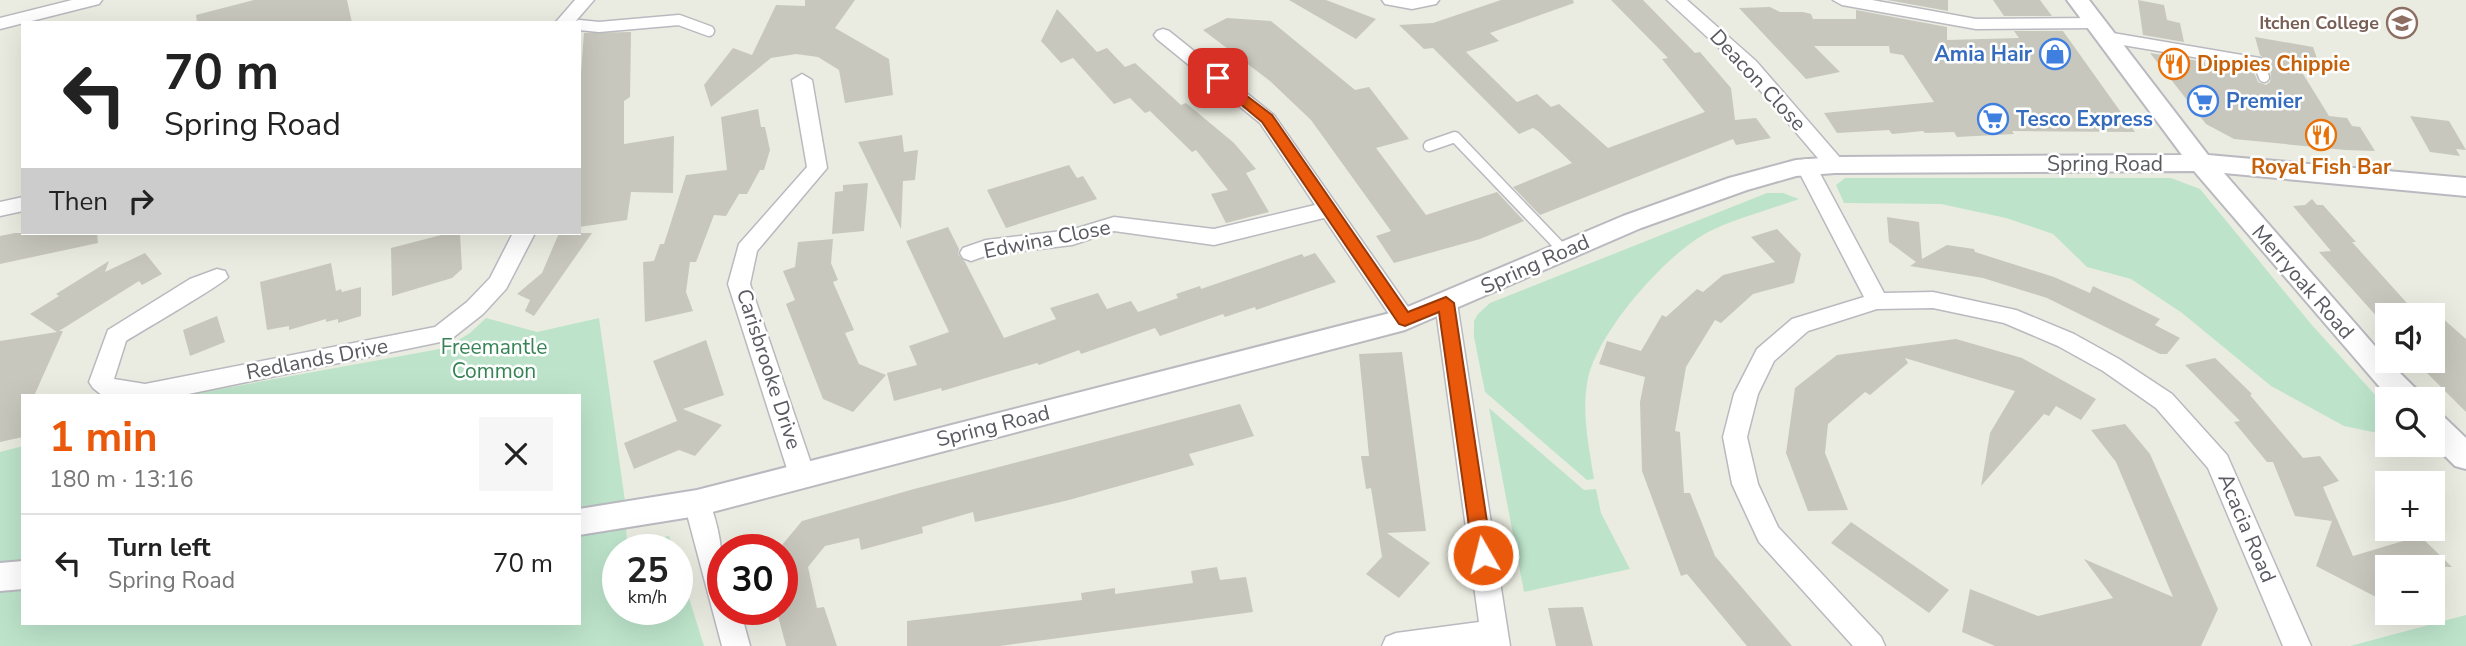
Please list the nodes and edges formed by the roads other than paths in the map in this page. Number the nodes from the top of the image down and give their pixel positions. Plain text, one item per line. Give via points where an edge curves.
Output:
1 (93, 0) edge
2 (585, 0) edge
3 (1391, 0) edge
4 (1430, 0) edge
5 (1676, 0) edge
6 (1842, 0) edge
7 (2078, 0) edge
8 (566, 21) edge
9 (0, 24) edge
10 (581, 25) edge
11 (2100, 30) junction
12 (709, 31) dead end
13 (1163, 35) dead end
14 (2264, 78) dead end
15 (802, 80) dead end
16 (1429, 146) dead end
17 (2201, 163) junction
18 (1835, 165) junction
19 (1806, 166) junction
20 (2466, 187) edge
21 (21, 204) edge
22 (0, 209) edge
23 (1329, 209) junction
24 (523, 235) edge
25 (1563, 250) junction
26 (971, 253) dead end
27 (217, 277) dead end
28 (1877, 300) junction
29 (1446, 303) junction
30 (1405, 320) junction
31 (2397, 387) edge
32 (2445, 437) edge
33 (2466, 457) edge
34 (802, 475) junction
35 (697, 503) junction
36 (581, 522) edge
37 (707, 540) edge
38 (21, 575) edge
39 (0, 577) edge
40 (730, 625) edge
41 (1495, 639) edge
42 (736, 646) edge
43 (1396, 646) edge
44 (1871, 646) edge
45 (2297, 646) edge

1 - 9 street
2 - 8 street
3 - 4 street via 1412,4
5 - 18 street, Deacon Close via 1749,65
6 - 11 street via 1976,24
7 - 11 street, Merryoak Road
10 - 12 lane via 678,20
11 - 14 lane via 2259,63
11 - 17 street, Merryoak Road
13 - 23 street via 1267,118
15 - 34 street, Carisbrooke Drive via 817,167 747,249 739,284
16 - 25 lane via 1455,137
17 - 18 street, Spring Road
17 - 20 street, Spring Road
17 - 31 street, Merryoak Road
18 - 19 street, Spring Road
19 - 25 street, Spring Road via 1738,184
19 - 28 street
21 - 22 street
23 - 26 street, Edwina Close via 1214,237 1114,224 1072,237
23 - 30 street
24 - 27 street, Redlands Drive via 498,283 443,334 145,393 108,388 101,382 116,336
25 - 29 street, Spring Road
28 - 44 street, Acacia Road via 1800,324 1765,355 1746,394 1735,437 1745,484 1768,534
28 - 45 street, Acacia Road via 1933,300 2008,316 2066,340 2164,401 2218,462
29 - 30 street, Spring Road
29 - 41 street
30 - 34 street, Spring Road
32 - 33 street
34 - 35 street, Spring Road
35 - 36 street, Spring Road
35 - 37 street
38 - 39 street
40 - 42 street
41 - 43 street

